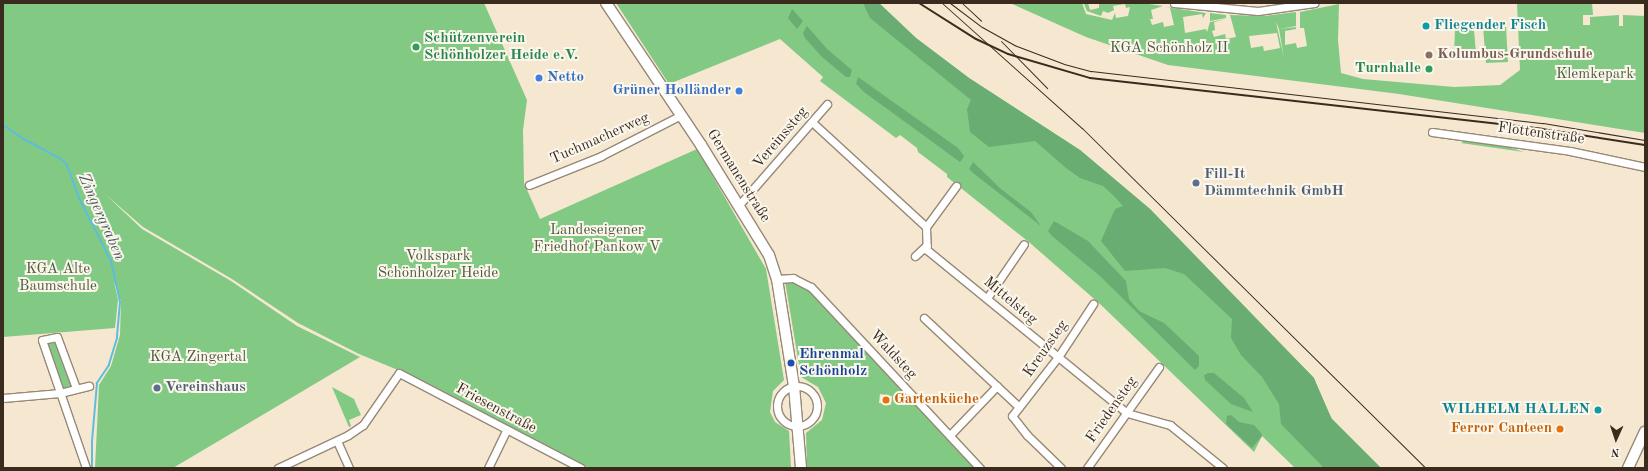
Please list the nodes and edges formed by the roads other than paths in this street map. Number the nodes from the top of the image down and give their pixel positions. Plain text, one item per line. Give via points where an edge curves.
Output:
1 (606, 3) edge
2 (1174, 3) edge
3 (1314, 3) edge
4 (826, 104) dead end
5 (681, 116) junction
6 (812, 122) junction
7 (1432, 132) dead end
8 (1645, 167) edge
9 (529, 185) dead end
10 (956, 186) dead end
11 (739, 205) junction
12 (926, 227) junction
13 (1024, 244) dead end
14 (927, 245) junction
15 (915, 256) dead end
16 (777, 279) junction
17 (987, 298) junction
18 (1093, 304) dead end
19 (924, 318) dead end
20 (1058, 357) junction
21 (1159, 367) dead end
22 (89, 386) dead end
23 (794, 386) junction
24 (997, 386) junction
25 (76, 388) junction
26 (60, 393) junction
27 (3, 398) edge
28 (1019, 407) junction
29 (1127, 413) junction
30 (798, 425) junction
31 (506, 431) junction
32 (1645, 432) edge
33 (950, 436) junction
34 (337, 441) junction
35 (86, 468) edge
36 (278, 468) edge
37 (349, 468) edge
38 (488, 468) edge
39 (581, 468) edge
40 (801, 468) edge
41 (980, 468) edge
42 (1061, 468) edge
43 (1087, 468) edge
44 (1223, 468) edge
45 (1628, 468) edge

1 - 5 main road, Germanenstraße
2 - 3 street via 1258,11
4 - 6 street, Vereinssteg
5 - 9 street, Tuchmacherweg via 630,142
5 - 11 main road, Germanenstraße
6 - 11 street, Vereinssteg
6 - 12 street
7 - 8 street, Flottenstraße via 1570,151
10 - 12 street
11 - 16 main road, Germanenstraße via 769,256
12 - 14 street
13 - 17 street
14 - 15 street
14 - 17 street, Mittelsteg via 927,250
16 - 23 main road, Germanenstraße
16 - 33 street, Waldsteg via 793,278 811,287
17 - 20 street, Mittelsteg
18 - 20 street, Kreuzsteg
19 - 24 street
20 - 28 street, Kreuzsteg
20 - 29 street, Mittelsteg
21 - 29 street, Friedensteg
22 - 25 street
23 - 30 main road, Germanenstraße
23 - 30 street via 785,390 777,405 784,420
23 - 30 street via 810,391 816,401 814,416 807,423
24 - 28 street
24 - 33 street
25 - 26 street
25 - 26 street via 57,337 42,340
26 - 27 street
26 - 35 street
28 - 42 street via 1012,417
29 - 43 street, Friedensteg
29 - 44 street, Mittelsteg via 1170,425
30 - 40 main road, Germanenstraße
31 - 34 street, Friesenstraße via 399,373 363,425
31 - 38 street
31 - 39 street, Friesenstraße
32 - 45 main road
33 - 41 street, Waldsteg
34 - 36 street
34 - 37 street

